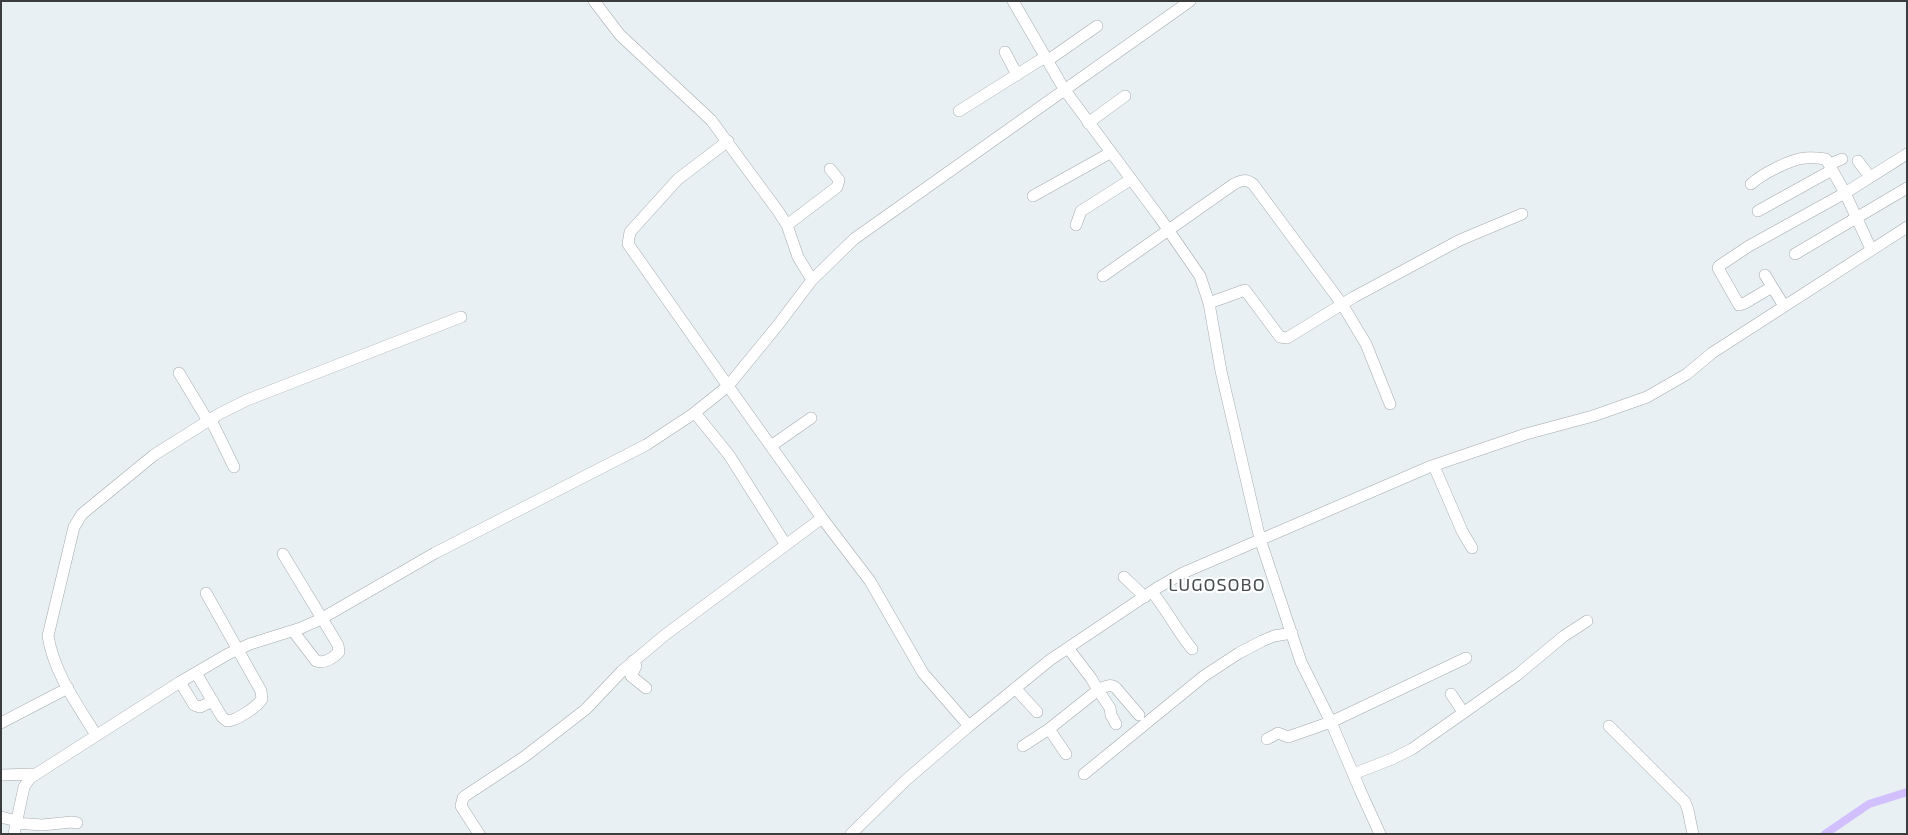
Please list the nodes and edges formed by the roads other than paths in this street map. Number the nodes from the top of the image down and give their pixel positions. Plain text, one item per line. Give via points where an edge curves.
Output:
1 (594, 1) edge
2 (1013, 1) edge
3 (1190, 1) edge
4 (1097, 26) dead end
5 (1005, 52) dead end
6 (1046, 59) junction
7 (1017, 75) junction
8 (1064, 89) junction
9 (1125, 96) dead end
10 (960, 111) dead end
11 (1088, 123) junction
12 (728, 141) junction
13 (1110, 153) junction
14 (1907, 154) edge
15 (1842, 160) dead end
16 (1858, 161) dead end
17 (1831, 167) junction
18 (830, 169) dead end
19 (1870, 177) junction
20 (1130, 180) junction
21 (1751, 184) dead end
22 (1907, 188) edge
23 (1845, 193) junction
24 (1033, 196) dead end
25 (1758, 211) dead end
26 (1522, 214) dead end
27 (1856, 219) junction
28 (787, 225) junction
29 (1076, 225) dead end
30 (1907, 227) edge
31 (1168, 230) junction
32 (1871, 249) junction
33 (1795, 254) dead end
34 (1765, 275) dead end
35 (1103, 276) dead end
36 (812, 280) junction
37 (1772, 287) junction
38 (1209, 303) junction
39 (1342, 304) junction
40 (1784, 306) junction
41 (461, 317) dead end
42 (179, 373) dead end
43 (728, 386) junction
44 (1390, 404) dead end
45 (694, 413) junction
46 (811, 418) dead end
47 (209, 421) junction
48 (771, 446) junction
49 (1434, 466) junction
50 (234, 467) dead end
51 (822, 518) junction
52 (1260, 539) junction
53 (786, 545) junction
54 (1472, 548) dead end
55 (283, 554) dead end
56 (1124, 577) dead end
57 (206, 593) dead end
58 (1148, 594) junction
59 (322, 618) junction
60 (1587, 621) dead end
61 (293, 630) junction
62 (1292, 634) junction
63 (1068, 648) junction
64 (1192, 649) dead end
65 (236, 650) junction
66 (1466, 658) dead end
67 (633, 661) junction
68 (196, 673) junction
69 (180, 682) junction
70 (68, 688) junction
71 (646, 688) dead end
72 (1015, 688) junction
73 (1098, 690) junction
74 (1451, 694) dead end
75 (213, 701) junction
76 (1037, 712) dead end
77 (1463, 712) junction
78 (1139, 715) dead end
79 (1331, 722) junction
80 (1, 723) edge
81 (1116, 724) dead end
82 (969, 726) junction
83 (1609, 726) dead end
84 (1049, 729) junction
85 (96, 736) junction
86 (1267, 739) dead end
87 (1023, 746) dead end
88 (1066, 754) dead end
89 (34, 774) junction
90 (1084, 774) dead end
91 (1353, 774) junction
92 (1, 775) edge
93 (1, 816) edge
94 (77, 823) dead end
95 (16, 826) edge
96 (479, 834) edge
97 (851, 834) edge
98 (1380, 834) edge
99 (1693, 834) edge

1 - 12 street via 620,35 711,120
2 - 6 street
3 - 8 street
4 - 6 street
5 - 7 street
6 - 7 street
6 - 8 street
7 - 10 street
8 - 11 street
8 - 36 street via 854,239
9 - 11 street
11 - 13 street
12 - 28 street
12 - 43 street via 678,179 630,232 628,244
13 - 20 street
13 - 24 street
14 - 19 street
15 - 17 street
16 - 19 street
17 - 21 street via 1826,159 1806,158 1787,164
17 - 23 street
17 - 25 street
18 - 28 street via 839,180 837,187
19 - 23 street
20 - 29 street via 1081,211
20 - 31 street
22 - 27 street
23 - 27 street
23 - 37 street via 1749,246 1718,268 1739,305
26 - 39 street via 1460,240
27 - 32 street
27 - 33 street
28 - 36 street via 798,256
30 - 32 street
31 - 35 street
31 - 38 street via 1200,276
31 - 39 street via 1234,184 1250,182
32 - 40 street
34 - 37 street
36 - 43 street
37 - 40 street
38 - 39 street via 1245,290 1280,337 1287,338
38 - 52 street via 1221,371
39 - 44 street via 1366,344
40 - 49 street via 1712,353 1687,374 1647,397
41 - 47 street via 247,400
42 - 47 street
43 - 45 street
43 - 48 street
45 - 53 street via 729,455
45 - 59 street via 646,445 436,553
46 - 48 street
47 - 50 street
47 - 70 street via 154,455 90,506 78,520 48,636 51,651
48 - 51 street
49 - 52 street
49 - 54 street
51 - 53 street
51 - 82 street via 870,581 923,673
52 - 58 street via 1183,573
52 - 62 street
53 - 67 street
55 - 59 street
56 - 58 street
57 - 65 street
58 - 63 street
58 - 64 street via 1164,607
59 - 61 street
59 - 61 street via 340,648 338,654 328,660 316,661
60 - 77 street
61 - 65 street
62 - 79 street via 1301,662
62 - 90 street via 1262,641 1204,676
63 - 72 street
63 - 73 street
65 - 68 street
65 - 75 street via 261,692 262,700 230,721 224,719
66 - 79 street
67 - 71 street via 636,666 631,676
67 - 96 street via 586,709 524,757 462,798 461,806
68 - 69 street
68 - 75 street
69 - 75 street via 194,705 200,707
69 - 85 street
70 - 80 street
70 - 85 street
72 - 76 street
72 - 82 street
73 - 78 street via 1114,686
73 - 81 street
73 - 84 street
74 - 77 street
77 - 91 street via 1412,749
79 - 86 street via 1288,737 1278,733
79 - 91 street
82 - 97 street via 906,780
83 - 99 street via 1685,802
84 - 87 street
84 - 88 street
85 - 89 street
89 - 92 street
89 - 95 street via 26,783
91 - 98 street
93 - 95 street
94 - 95 street

